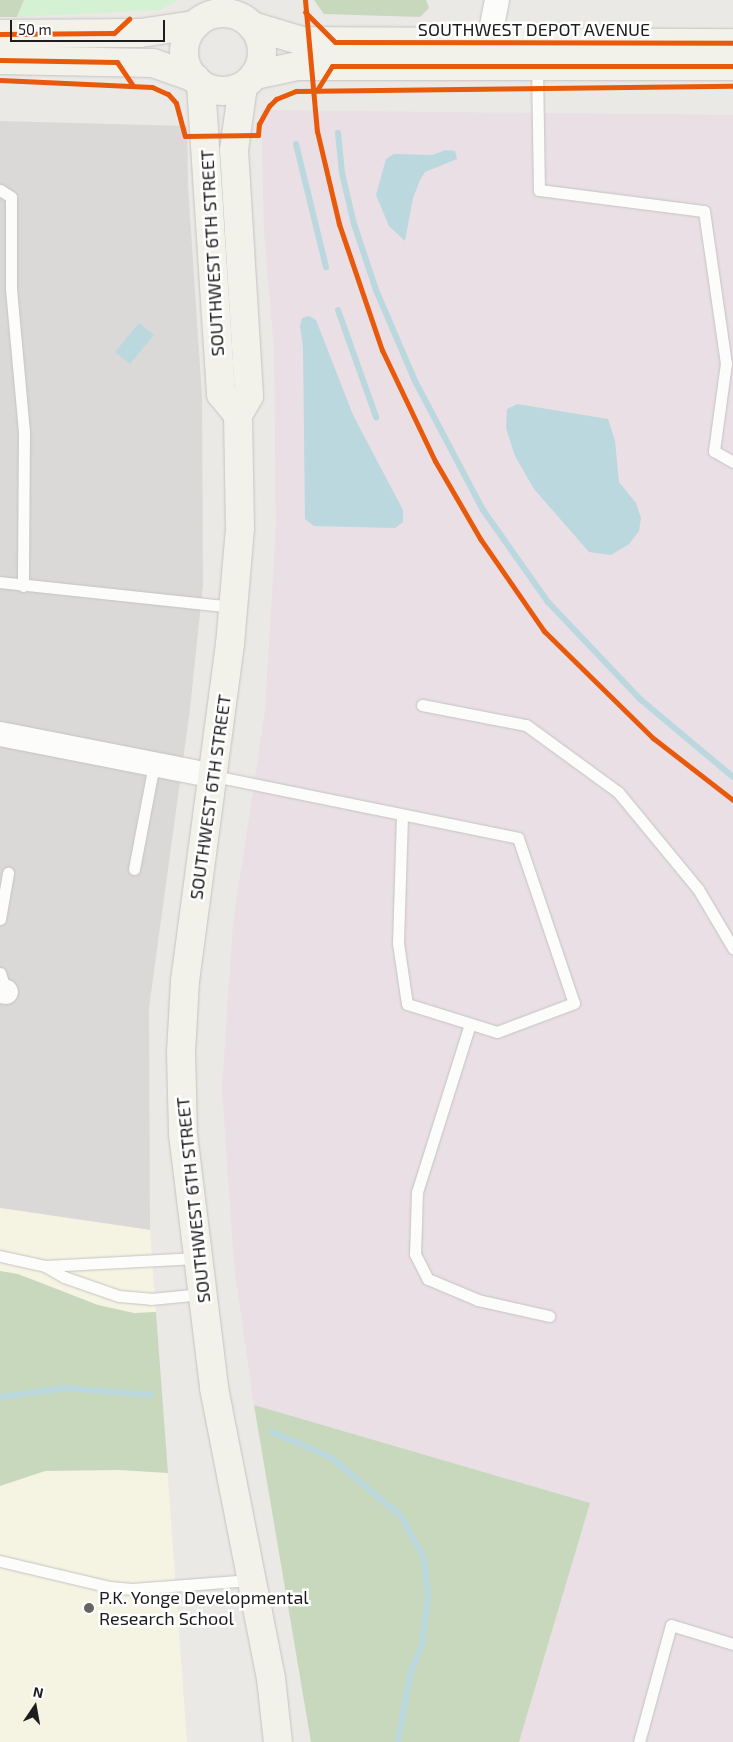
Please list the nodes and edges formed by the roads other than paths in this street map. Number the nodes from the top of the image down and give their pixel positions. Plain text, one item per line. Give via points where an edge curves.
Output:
1 (496, 0) edge
2 (203, 14) edge
3 (249, 16) edge
4 (0, 34) edge
5 (731, 49) edge
6 (537, 54) junction
7 (486, 55) junction
8 (0, 60) edge
9 (249, 80) junction
10 (198, 81) junction
11 (0, 190) edge
12 (238, 415) junction
13 (733, 462) edge
14 (0, 582) edge
15 (23, 586) junction
16 (233, 606) junction
17 (422, 705) dead end
18 (0, 734) edge
19 (154, 764) junction
20 (214, 776) junction
21 (402, 816) junction
22 (134, 870) dead end
23 (8, 872) dead end
24 (0, 919) edge
25 (733, 948) edge
26 (470, 1024) junction
27 (0, 1256) edge
28 (197, 1258) junction
29 (45, 1266) junction
30 (202, 1294) junction
31 (549, 1316) dead end
32 (0, 1561) edge
33 (252, 1580) junction
34 (733, 1644) edge
35 (278, 1742) edge
36 (639, 1742) edge

1 - 7 street
2 - 3 street, SOUTHWEST DEPOT AVENUE
2 - 4 street, SOUTHWEST DEPOT AVENUE via 140,33
2 - 10 street via 185,48 185,60
3 - 7 street, SOUTHWEST DEPOT AVENUE via 302,41
3 - 9 street via 258,34 262,55
5 - 6 street, SOUTHWEST DEPOT AVENUE
6 - 7 street, SOUTHWEST DEPOT AVENUE
6 - 13 lane via 540,190 704,211 726,363 714,451
7 - 9 street, SOUTHWEST DEPOT AVENUE via 297,66
8 - 10 street, SOUTHWEST DEPOT AVENUE via 153,63
9 - 10 street, SOUTHWEST DEPOT AVENUE via 222,91
9 - 12 street, SOUTHWEST 6TH STREET via 236,121 234,150 250,396
10 - 12 street, SOUTHWEST 6TH STREET via 221,394
11 - 15 lane via 11,197 11,289 24,432
12 - 16 street, SOUTHWEST 6TH STREET via 240,528
14 - 15 lane
15 - 16 lane
16 - 20 street, SOUTHWEST 6TH STREET
17 - 25 lane via 526,725 618,792 698,889
18 - 19 street
19 - 20 street
19 - 22 lane
20 - 21 lane
20 - 28 street, SOUTHWEST 6TH STREET via 185,981 181,1052 183,1134
21 - 26 lane via 398,943 407,1004
21 - 26 lane via 518,838 574,1003 497,1032
23 - 24 lane
26 - 31 lane via 417,1192 416,1254 428,1279 478,1300
27 - 29 lane
28 - 29 lane
28 - 30 street, SOUTHWEST 6TH STREET
29 - 30 lane via 64,1277 119,1296 151,1299
30 - 33 street, SOUTHWEST 6TH STREET via 214,1388
32 - 33 lane via 110,1587 132,1589
33 - 35 street, SOUTHWEST 6TH STREET via 271,1678
34 - 36 lane via 671,1626

